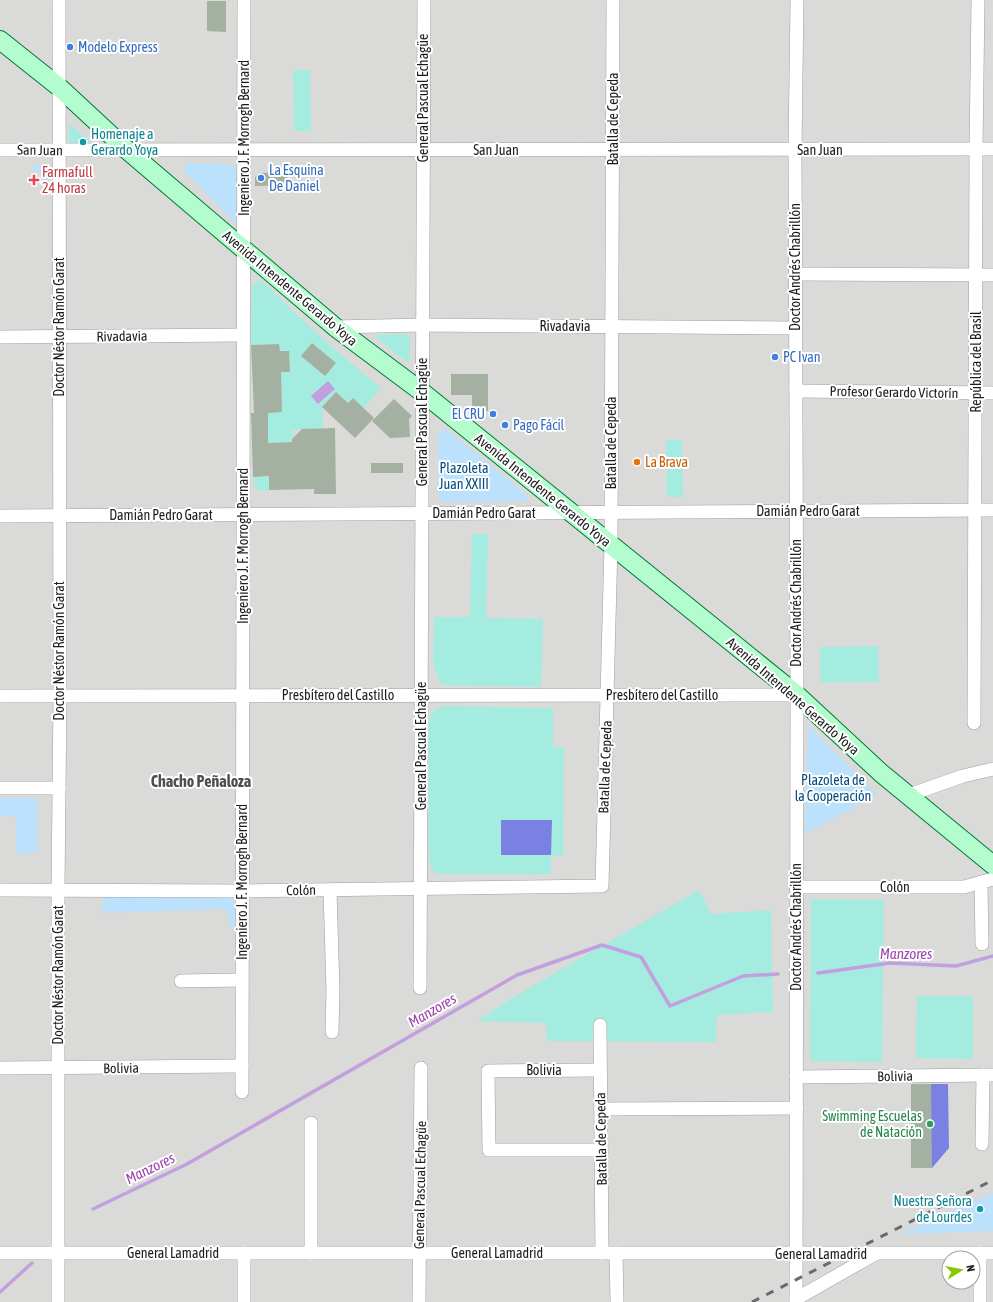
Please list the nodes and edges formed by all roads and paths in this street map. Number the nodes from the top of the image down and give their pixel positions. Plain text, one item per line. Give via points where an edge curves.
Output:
1 (59, 0) edge
2 (244, 0) edge
3 (424, 0) edge
4 (613, 0) edge
5 (797, 0) edge
6 (978, 0) edge
7 (0, 40) edge
8 (59, 87) junction
9 (993, 149) edge
10 (0, 150) edge
11 (59, 150) junction
12 (127, 150) junction
13 (243, 150) junction
14 (423, 150) junction
15 (612, 150) junction
16 (795, 150) junction
17 (976, 150) junction
18 (244, 249) junction
19 (796, 274) junction
20 (976, 275) junction
21 (993, 275) edge
22 (422, 325) junction
23 (612, 326) junction
24 (335, 327) junction
25 (796, 328) junction
26 (243, 335) junction
27 (59, 336) junction
28 (0, 337) edge
29 (796, 391) junction
30 (422, 392) junction
31 (976, 393) junction
32 (993, 393) edge
33 (975, 510) junction
34 (993, 510) edge
35 (796, 511) junction
36 (611, 512) junction
37 (422, 513) junction
38 (570, 513) junction
39 (243, 514) junction
40 (0, 516) edge
41 (59, 516) junction
42 (611, 545) junction
43 (60, 695) junction
44 (243, 695) junction
45 (421, 695) junction
46 (607, 695) junction
47 (0, 696) edge
48 (797, 696) junction
49 (974, 723) dead end
50 (993, 769) edge
51 (0, 788) edge
52 (59, 788) junction
53 (909, 795) junction
54 (993, 865) edge
55 (987, 881) edge
56 (602, 886) joint
57 (796, 887) junction
58 (420, 888) junction
59 (0, 890) edge
60 (58, 890) junction
61 (330, 890) junction
62 (242, 891) junction
63 (982, 944) dead end
64 (242, 980) junction
65 (180, 981) dead end
66 (420, 988) dead end
67 (600, 1025) dead end
68 (332, 1032) dead end
69 (242, 1066) junction
70 (0, 1068) edge
71 (421, 1068) dead end
72 (59, 1069) junction
73 (600, 1070) junction
74 (988, 1075) edge
75 (796, 1077) junction
76 (242, 1092) dead end
77 (796, 1108) junction
78 (601, 1109) junction
79 (311, 1123) dead end
80 (982, 1144) dead end
81 (602, 1150) junction
82 (0, 1253) edge
83 (58, 1253) junction
84 (244, 1253) junction
85 (311, 1253) junction
86 (420, 1253) junction
87 (602, 1253) junction
88 (616, 1253) junction
89 (796, 1253) junction
90 (876, 1254) junction
91 (987, 1254) edge
92 (796, 1300) edge
93 (58, 1302) edge
94 (244, 1302) edge
95 (419, 1302) edge
96 (616, 1302) edge
97 (980, 1302) edge

1 - 8 street, Doctor Néstor Ramón Garat
2 - 13 street, Ingeniero J. F. Morrogh Bernard
3 - 14 street, General Pascual Echagüe
4 - 15 street, Batalla de Cepeda
5 - 16 street, Doctor Andrés Chabrillón
6 - 17 street, República del Brasil
7 - 8 main road, Avenida Intendente Gerardo Yoya
8 - 11 street, Doctor Néstor Ramón Garat
8 - 12 main road, Avenida Intendente Gerardo Yoya
9 - 17 street, San Juan
10 - 11 street, San Juan
11 - 12 street, San Juan
11 - 27 street, Doctor Néstor Ramón Garat
12 - 13 street, San Juan
12 - 18 main road, Avenida Intendente Gerardo Yoya
13 - 14 street, San Juan
13 - 18 street, Ingeniero J. F. Morrogh Bernard
14 - 15 street, San Juan
14 - 22 street, General Pascual Echagüe
15 - 16 street, San Juan
15 - 23 street, Batalla de Cepeda
16 - 17 street, San Juan
16 - 19 street, Doctor Andrés Chabrillón
17 - 20 street, República del Brasil
18 - 24 main road, Avenida Intendente Gerardo Yoya
18 - 26 street, Ingeniero J. F. Morrogh Bernard
19 - 20 street
19 - 25 street, Doctor Andrés Chabrillón
20 - 21 street
20 - 31 street, República del Brasil
22 - 23 street, Rivadavia
22 - 24 street, Rivadavia
22 - 30 street, General Pascual Echagüe
23 - 25 street, Rivadavia
23 - 36 street, Batalla de Cepeda
24 - 30 main road, Avenida Intendente Gerardo Yoya
25 - 29 street, Doctor Andrés Chabrillón
26 - 27 street, Rivadavia
26 - 39 street, Ingeniero J. F. Morrogh Bernard
27 - 28 street, Rivadavia
27 - 41 street, Doctor Néstor Ramón Garat
29 - 31 street, Profesor Gerardo Victorín
29 - 35 street, Doctor Andrés Chabrillón
30 - 37 street, General Pascual Echagüe
30 - 38 main road, Avenida Intendente Gerardo Yoya
31 - 32 street, Profesor Gerardo Victorín
31 - 33 street, República del Brasil
33 - 34 street, Damián Pedro Garat
33 - 35 street, Damián Pedro Garat
33 - 49 street, República del Brasil
35 - 36 street, Damián Pedro Garat
35 - 48 street, Doctor Andrés Chabrillón
36 - 38 street, Damián Pedro Garat
36 - 42 street, Batalla de Cepeda
37 - 38 street, Damián Pedro Garat
37 - 39 street, Damián Pedro Garat
37 - 45 street, General Pascual Echagüe
38 - 42 main road, Avenida Intendente Gerardo Yoya
39 - 41 street, Damián Pedro Garat
39 - 44 street, Ingeniero J. F. Morrogh Bernard
40 - 41 street, Damián Pedro Garat
41 - 43 street, Doctor Néstor Ramón Garat
42 - 46 street, Batalla de Cepeda
42 - 48 main road, Avenida Intendente Gerardo Yoya
43 - 44 street, Presbítero del Castillo
43 - 47 street, Presbítero del Castillo
43 - 52 street, Doctor Néstor Ramón Garat
44 - 45 street, Presbítero del Castillo
44 - 62 street, Ingeniero J. F. Morrogh Bernard
45 - 46 street, Presbítero del Castillo
45 - 58 street, General Pascual Echagüe
46 - 48 street, Presbítero del Castillo
46 - 56 street, Batalla de Cepeda
48 - 53 main road, Avenida Intendente Gerardo Yoya via 881,773
48 - 57 street, Doctor Andrés Chabrillón
50 - 53 street via 963,776
51 - 52 street
52 - 60 street, Doctor Néstor Ramón Garat
53 - 54 main road, Avenida Intendente Gerardo Yoya
55 - 57 street, Colón via 964,887
55 - 63 street
56 - 58 street, Colón
57 - 75 street, Doctor Andrés Chabrillón
58 - 61 street, Colón
58 - 66 street, General Pascual Echagüe
59 - 60 street, Colón
60 - 62 street, Colón
60 - 72 street, Doctor Néstor Ramón Garat
61 - 62 street, Colón
61 - 68 street
62 - 64 street, Ingeniero J. F. Morrogh Bernard
64 - 65 street
64 - 69 street, Ingeniero J. F. Morrogh Bernard
67 - 73 street, Batalla de Cepeda
69 - 72 street, Bolivia
69 - 76 street, Ingeniero J. F. Morrogh Bernard
70 - 72 street, Bolivia
71 - 86 street, General Pascual Echagüe
72 - 83 street, Doctor Néstor Ramón Garat
73 - 78 street, Batalla de Cepeda
73 - 81 street, Bolivia via 488,1071 489,1150
74 - 75 street, Bolivia
74 - 80 street
75 - 77 street, Doctor Andrés Chabrillón
77 - 78 street
77 - 89 street, Doctor Andrés Chabrillón
78 - 81 street, Batalla de Cepeda
79 - 85 street
81 - 87 street, Batalla de Cepeda
82 - 83 street, General Lamadrid
83 - 84 street, General Lamadrid
83 - 93 street, Doctor Néstor Ramón Garat
84 - 85 street, General Lamadrid
84 - 94 street
85 - 86 street, General Lamadrid
86 - 87 street, General Lamadrid
86 - 95 street, General Pascual Echagüe
87 - 88 street, General Lamadrid
88 - 89 street, General Lamadrid
88 - 96 street
89 - 90 street, General Lamadrid
89 - 92 street, Doctor Andrés Chabrillón
90 - 91 street, General Lamadrid
90 - 92 street
91 - 97 street

